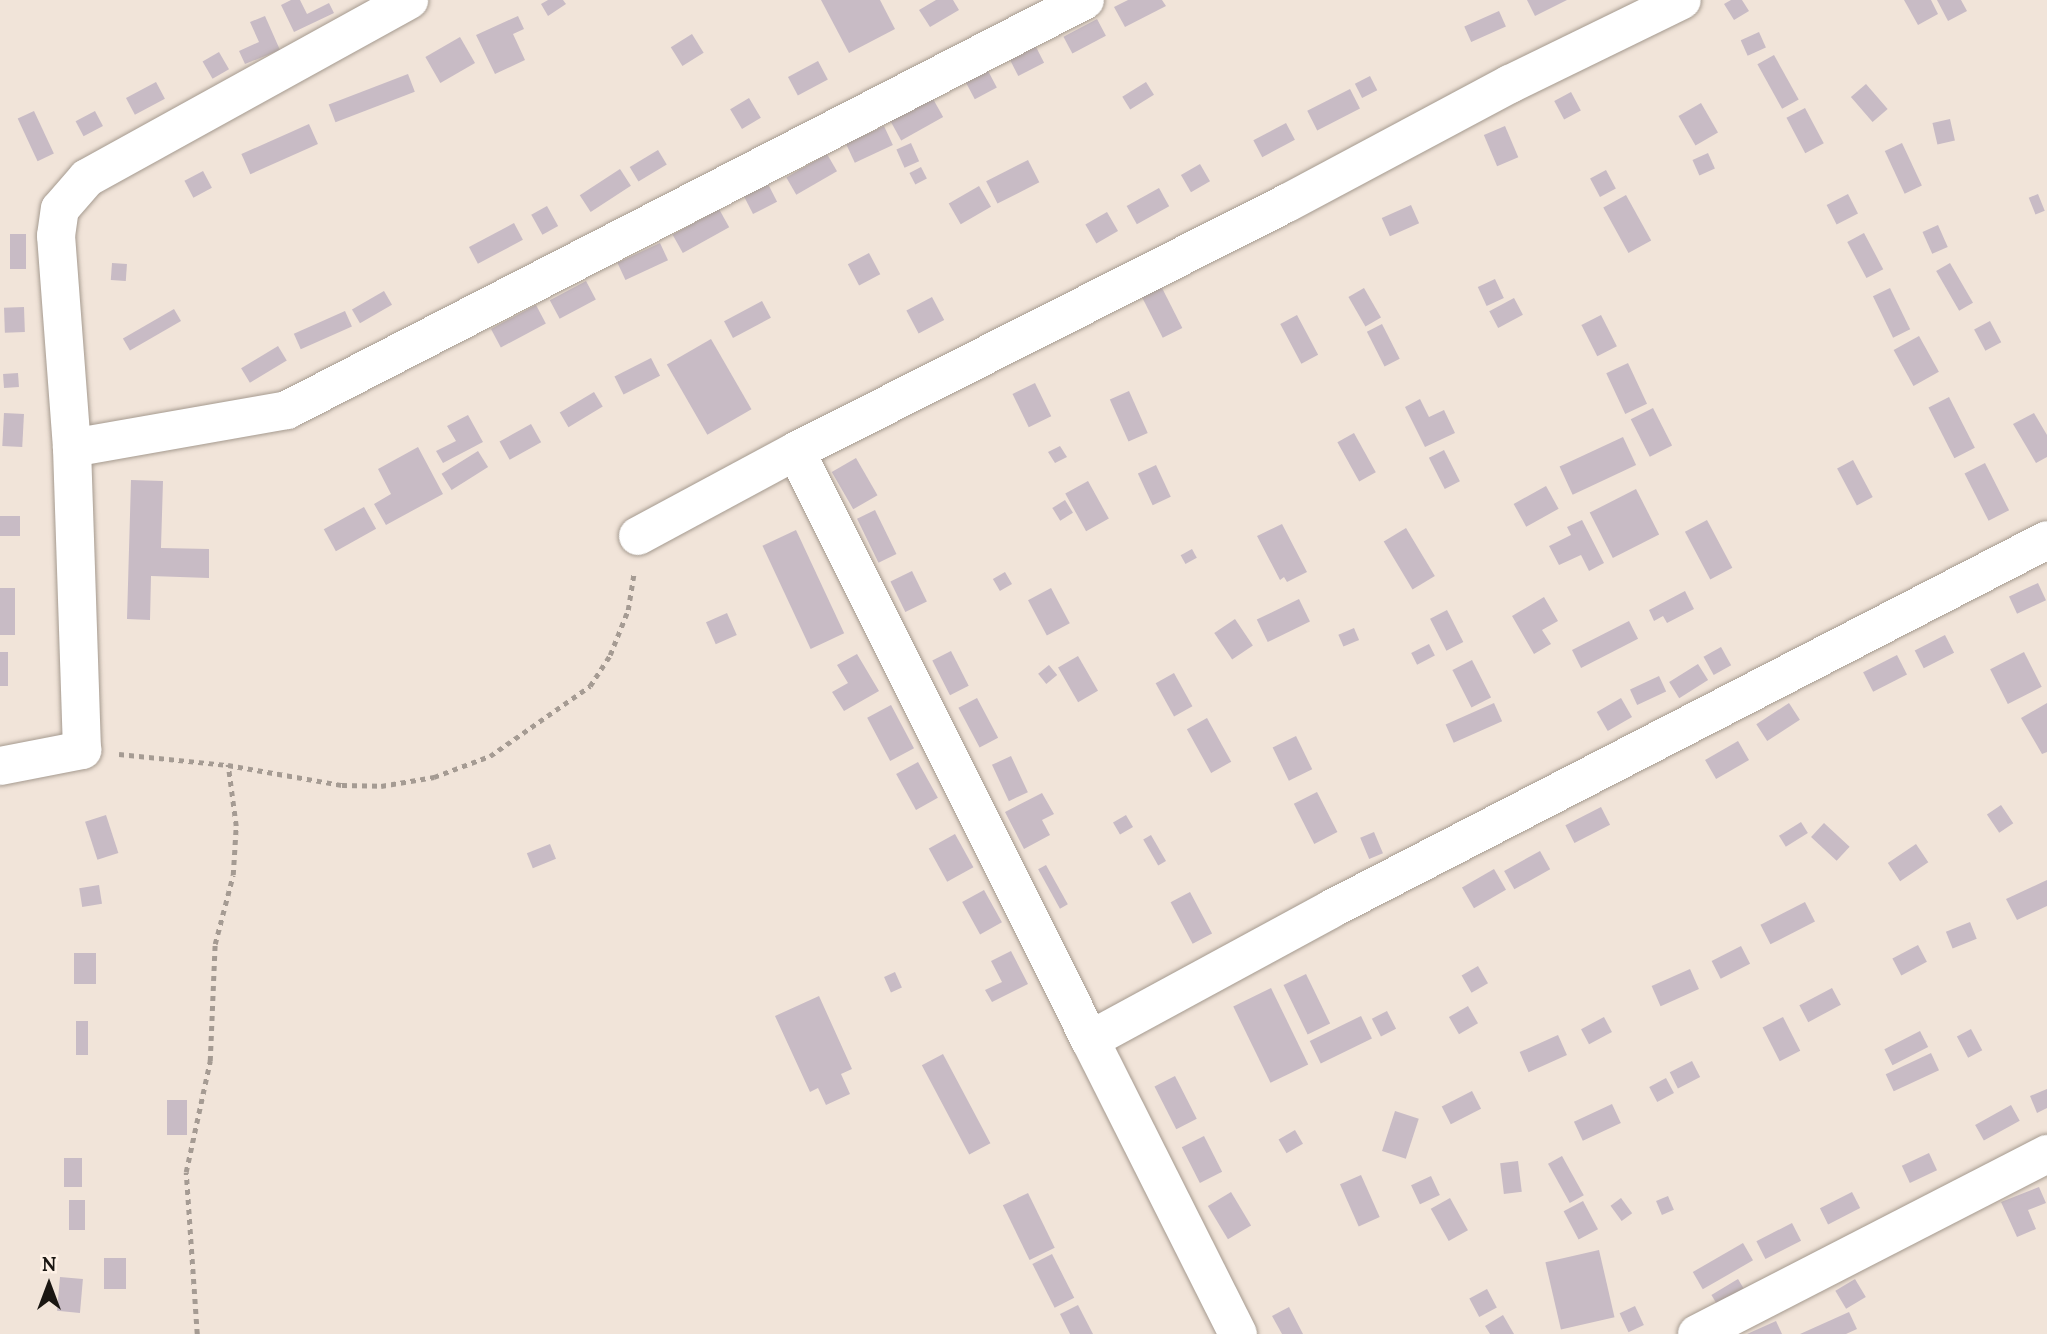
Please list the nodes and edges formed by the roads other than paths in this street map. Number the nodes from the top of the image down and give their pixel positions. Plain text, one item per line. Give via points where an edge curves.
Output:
1 (409, 0) edge
2 (1085, 0) edge
3 (1682, 0) edge
4 (72, 448) junction
5 (796, 451) junction
6 (638, 536) road end
7 (2047, 540) edge
8 (0, 766) edge
9 (1090, 1040) junction
10 (2047, 1154) edge
11 (1238, 1334) edge
12 (1698, 1334) edge

1 - 4 street via 87,178 67,197 56,236
2 - 4 street via 287,410
3 - 5 street via 1510,83 1287,203
4 - 8 street via 82,750
5 - 6 street
5 - 9 street
7 - 9 street via 1331,909
9 - 11 street
10 - 12 street

